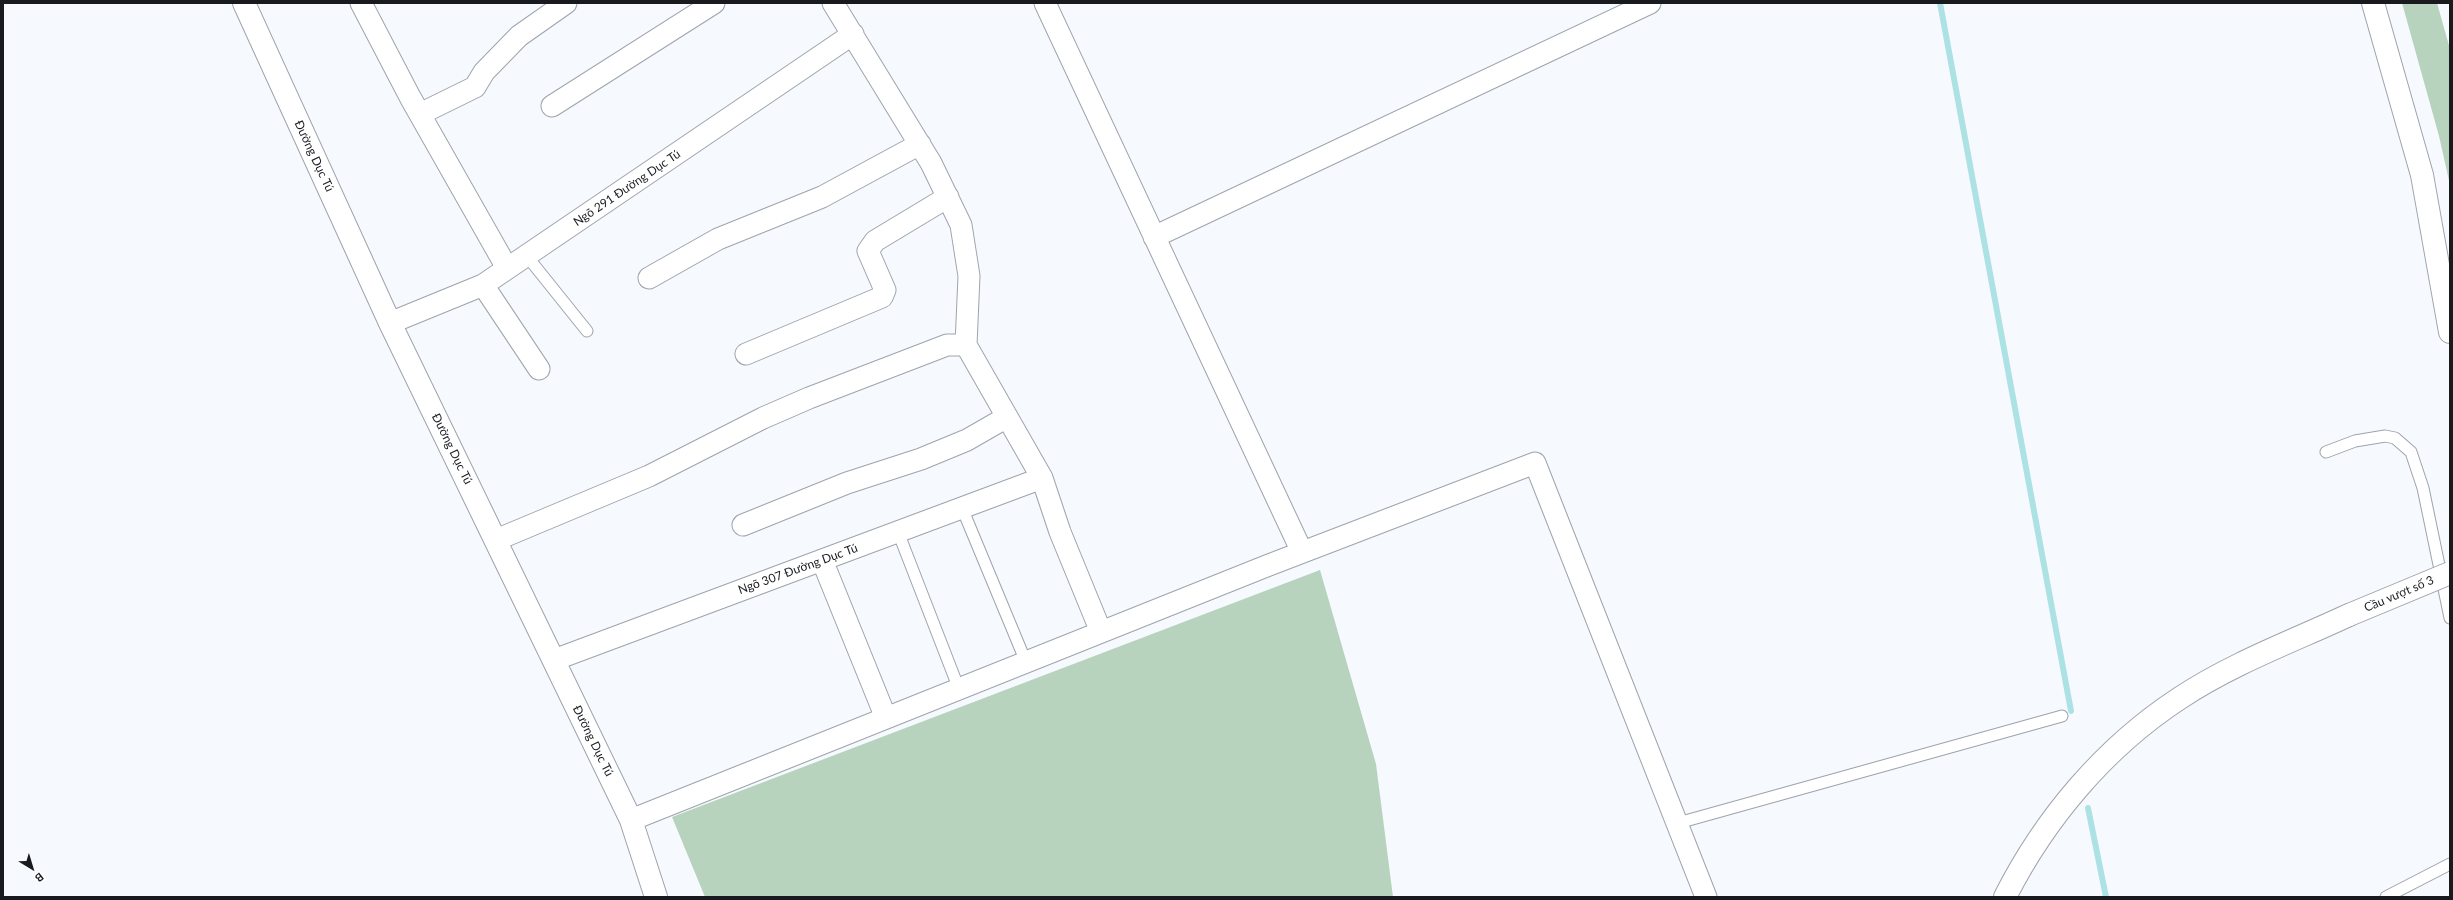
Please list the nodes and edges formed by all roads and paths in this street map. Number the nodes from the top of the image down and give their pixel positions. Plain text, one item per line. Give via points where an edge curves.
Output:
1 (244, 3) edge
2 (361, 3) edge
3 (566, 3) edge
4 (714, 3) edge
5 (833, 3) edge
6 (1045, 3) edge
7 (1650, 3) edge
8 (2373, 3) edge
9 (545, 9) edge
10 (853, 34) junction
11 (552, 106) dead end
12 (420, 114) junction
13 (920, 144) junction
14 (948, 197) junction
15 (1154, 237) junction
16 (526, 255) junction
17 (507, 268) junction
18 (649, 278) dead end
19 (483, 285) junction
20 (390, 323) junction
21 (587, 332) dead end
22 (2450, 332) edge
23 (966, 345) junction
24 (746, 354) dead end
25 (539, 369) dead end
26 (1007, 417) junction
27 (2326, 452) dead end
28 (1042, 478) junction
29 (962, 508) junction
30 (743, 525) dead end
31 (898, 532) junction
32 (496, 540) junction
33 (1302, 552) junction
34 (822, 560) junction
35 (2450, 573) edge
36 (2450, 618) edge
37 (1101, 632) junction
38 (554, 660) junction
39 (1026, 662) junction
40 (959, 689) junction
41 (2062, 716) dead end
42 (886, 718) junction
43 (631, 820) junction
44 (1678, 823) junction
45 (2450, 864) edge
46 (656, 897) edge
47 (1706, 897) edge
48 (2005, 897) edge
49 (2386, 897) edge

1 - 20 main road, Đường Dục Tú
2 - 12 street
3 - 9 street
4 - 11 street
5 - 10 street
6 - 15 street
7 - 15 street
8 - 22 main road via 2422,175
9 - 12 street via 497,56 475,87
10 - 13 street
10 - 16 street, Ngõ 291 Đường Dục Tú
12 - 17 street
13 - 14 street
13 - 18 street via 822,197 718,239
14 - 23 street via 961,225 969,276
14 - 24 street via 875,242 868,251 885,290 882,297
15 - 33 street
16 - 17 street, Ngõ 291 Đường Dục Tú
16 - 21 lane
17 - 19 street, Ngõ 291 Đường Dục Tú
19 - 20 street, Ngõ 291 Đường Dục Tú
19 - 25 street
20 - 32 main road, Đường Dục Tú
23 - 26 street
23 - 32 street via 947,345 809,398 649,476
26 - 28 street
26 - 30 street via 967,440 921,459 847,483
27 - 36 lane via 2355,441 2385,436 2395,438 2411,452 2423,488
28 - 29 street, Ngõ 307 Đường Dục Tú
28 - 37 street via 1060,532
29 - 31 street, Ngõ 307 Đường Dục Tú
29 - 39 lane
31 - 34 street, Ngõ 307 Đường Dục Tú
31 - 40 lane
32 - 38 main road, Đường Dục Tú
33 - 37 street
33 - 44 street via 1535,463
34 - 38 street, Ngõ 307 Đường Dục Tú
34 - 42 street
35 - 48 main road, Cầu vượt số 3, bridge via 2349,615 2233,669 2180,698 2118,746 2082,782 2054,816
37 - 39 street
38 - 43 main road, Đường Dục Tú
39 - 40 street
40 - 42 street
41 - 44 lane
42 - 43 street
43 - 46 main road, Đường Dục Tú
44 - 47 street
45 - 49 lane

